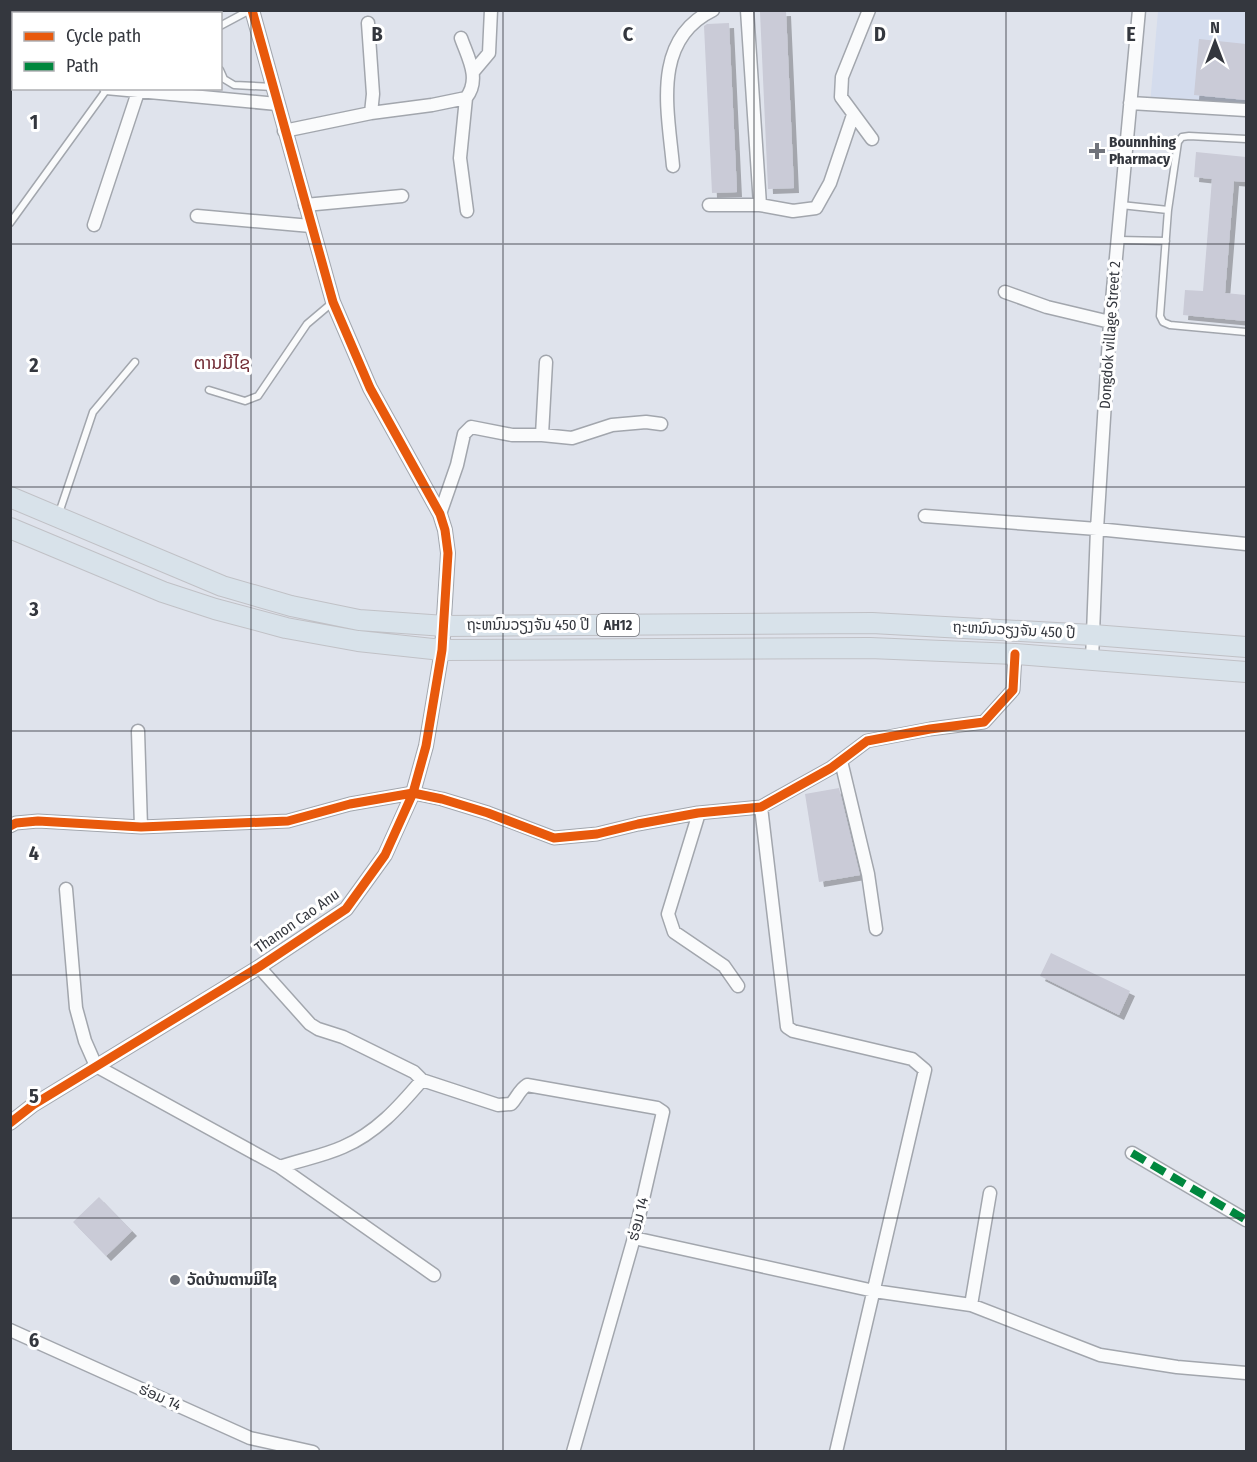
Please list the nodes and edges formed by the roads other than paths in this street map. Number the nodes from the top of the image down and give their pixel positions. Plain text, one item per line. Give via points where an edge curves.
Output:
1 (251, 10) edge
2 (491, 10) edge
3 (713, 10) edge
4 (747, 10) edge
5 (868, 10) edge
6 (1138, 10) edge
7 (368, 23) dead end
8 (222, 25) edge
9 (461, 38) dead end
10 (473, 72) junction
11 (222, 75) edge
12 (273, 87) junction
13 (105, 90) edge
14 (117, 90) edge
15 (138, 92) junction
16 (466, 98) junction
17 (1130, 103) junction
18 (277, 104) junction
19 (1246, 110) edge
20 (371, 113) junction
21 (853, 115) junction
22 (284, 131) junction
23 (1246, 139) edge
24 (872, 140) dead end
25 (673, 166) dead end
26 (402, 196) dead end
27 (305, 205) junction
28 (709, 205) dead end
29 (760, 205) junction
30 (1121, 205) junction
31 (1168, 210) junction
32 (466, 211) dead end
33 (197, 216) dead end
34 (10, 223) edge
35 (94, 225) dead end
36 (311, 226) junction
37 (1118, 240) junction
38 (1166, 242) junction
39 (1005, 292) dead end
40 (333, 302) junction
41 (1110, 322) junction
42 (1246, 332) edge
43 (135, 362) dead end
44 (546, 362) dead end
45 (209, 390) dead end
46 (662, 424) dead end
47 (542, 435) junction
48 (10, 497) edge
49 (440, 514) junction
50 (925, 516) dead end
51 (58, 517) junction
52 (10, 528) edge
53 (1097, 529) junction
54 (1246, 544) edge
55 (444, 626) junction
56 (1093, 635) junction
57 (1246, 647) edge
58 (442, 650) junction
59 (1015, 654) junction
60 (1092, 660) junction
61 (1246, 672) edge
62 (138, 731) dead end
63 (841, 761) junction
64 (413, 793) junction
65 (761, 807) junction
66 (699, 813) junction
67 (10, 826) edge
68 (141, 827) junction
69 (66, 889) dead end
70 (876, 929) dead end
71 (259, 966) junction
72 (738, 986) dead end
73 (96, 1066) junction
74 (422, 1080) junction
75 (10, 1124) edge
76 (1132, 1153) dead end
77 (280, 1167) junction
78 (990, 1193) dead end
79 (1246, 1220) edge
80 (634, 1238) junction
81 (434, 1275) dead end
82 (874, 1291) junction
83 (971, 1305) junction
84 (10, 1330) edge
85 (1246, 1373) edge
86 (313, 1452) edge
87 (573, 1452) edge
88 (836, 1452) edge

1 - 8 lane
1 - 12 street, Thanon Cao Anu
2 - 10 street via 489,53
3 - 25 street via 679,38 670,62 666,95
4 - 29 street
5 - 21 street via 842,77 841,97
6 - 17 street, Dongdok village Street 2
7 - 20 street
9 - 10 street
10 - 16 street via 473,84
11 - 12 lane via 234,85
12 - 18 street, Thanon Cao Anu
13 - 34 lane
14 - 15 street
15 - 18 street
15 - 35 street
16 - 20 street
16 - 32 street via 460,158
17 - 19 street
17 - 30 street, Dongdok village Street 2
18 - 22 street, Thanon Cao Anu
20 - 22 street
21 - 24 street
21 - 29 street via 830,183 816,207 793,211
22 - 27 street, Thanon Cao Anu
23 - 31 lane via 1182,137 1175,149
26 - 27 street
27 - 36 street, Thanon Cao Anu
28 - 29 street
30 - 31 lane
30 - 37 street, Dongdok village Street 2
31 - 38 lane
33 - 36 street
36 - 40 street, Thanon Cao Anu
37 - 38 lane
37 - 41 street, Dongdok village Street 2
38 - 42 lane via 1160,316 1163,322
39 - 41 street
40 - 45 lane via 307,324 258,396 245,401
40 - 49 street, Thanon Cao Anu via 370,388
41 - 53 street, Dongdok village Street 2
43 - 51 lane via 93,412
44 - 47 street
46 - 47 street via 612,425 573,438
47 - 49 street via 512,435 471,427 464,434
48 - 51 highway, ຖະຫນົນວຽງຈັນ 450 ປີ / AH12
49 - 55 street, Thanon Cao Anu via 448,553
50 - 53 street
51 - 55 highway, ຖະຫນົນວຽງຈັນ 450 ປີ / AH12 via 222,586 291,606 358,620
52 - 58 highway, ຖະຫນົນວຽງຈັນ 450 ປີ / AH12 via 163,591 225,612 358,641
53 - 54 street
53 - 56 street, Dongdok village Street 2
55 - 56 highway, ຖະຫນົນວຽງຈັນ 450 ປີ / AH12 via 872,623
55 - 58 street, Thanon Cao Anu
56 - 57 highway, ຖະຫນົນວຽງຈັນ 450 ປີ / AH12
56 - 60 street, Dongdok village Street 2
58 - 59 highway, ຖະຫນົນວຽງຈັນ 450 ປີ / AH12 via 870,648
58 - 64 street, Thanon Cao Anu via 426,746
59 - 60 highway, ຖະຫນົນວຽງຈັນ 450 ປີ / AH12
59 - 63 street via 1013,690 984,722 867,741
60 - 61 highway, ຖະຫນົນວຽງຈັນ 450 ປີ / AH12
62 - 68 street
63 - 65 street
63 - 70 street via 868,874
64 - 66 street via 488,813 554,838 597,834
64 - 68 street via 350,804 288,821
64 - 71 street, Thanon Cao Anu via 385,855 346,909
65 - 66 street
65 - 82 street via 787,1027 912,1059 925,1070
66 - 72 street via 668,914 674,932 724,966
67 - 68 street via 38,821
69 - 73 street via 76,1008
71 - 73 street, Thanon Cao Anu
71 - 74 street via 310,1024 404,1067
73 - 75 street, Thanon Cao Anu
73 - 77 street
74 - 77 street via 395,1112 372,1131 343,1147
74 - 80 street, ຮ່ອມ 14 via 498,1105 511,1104 527,1085 663,1112
76 - 79 street
77 - 81 street
78 - 83 street
80 - 82 street
80 - 87 street, ຮ່ອມ 14
82 - 83 street
82 - 88 street
83 - 85 street via 1100,1354 1176,1367
84 - 86 street, ຮ່ອມ 14 via 250,1438

